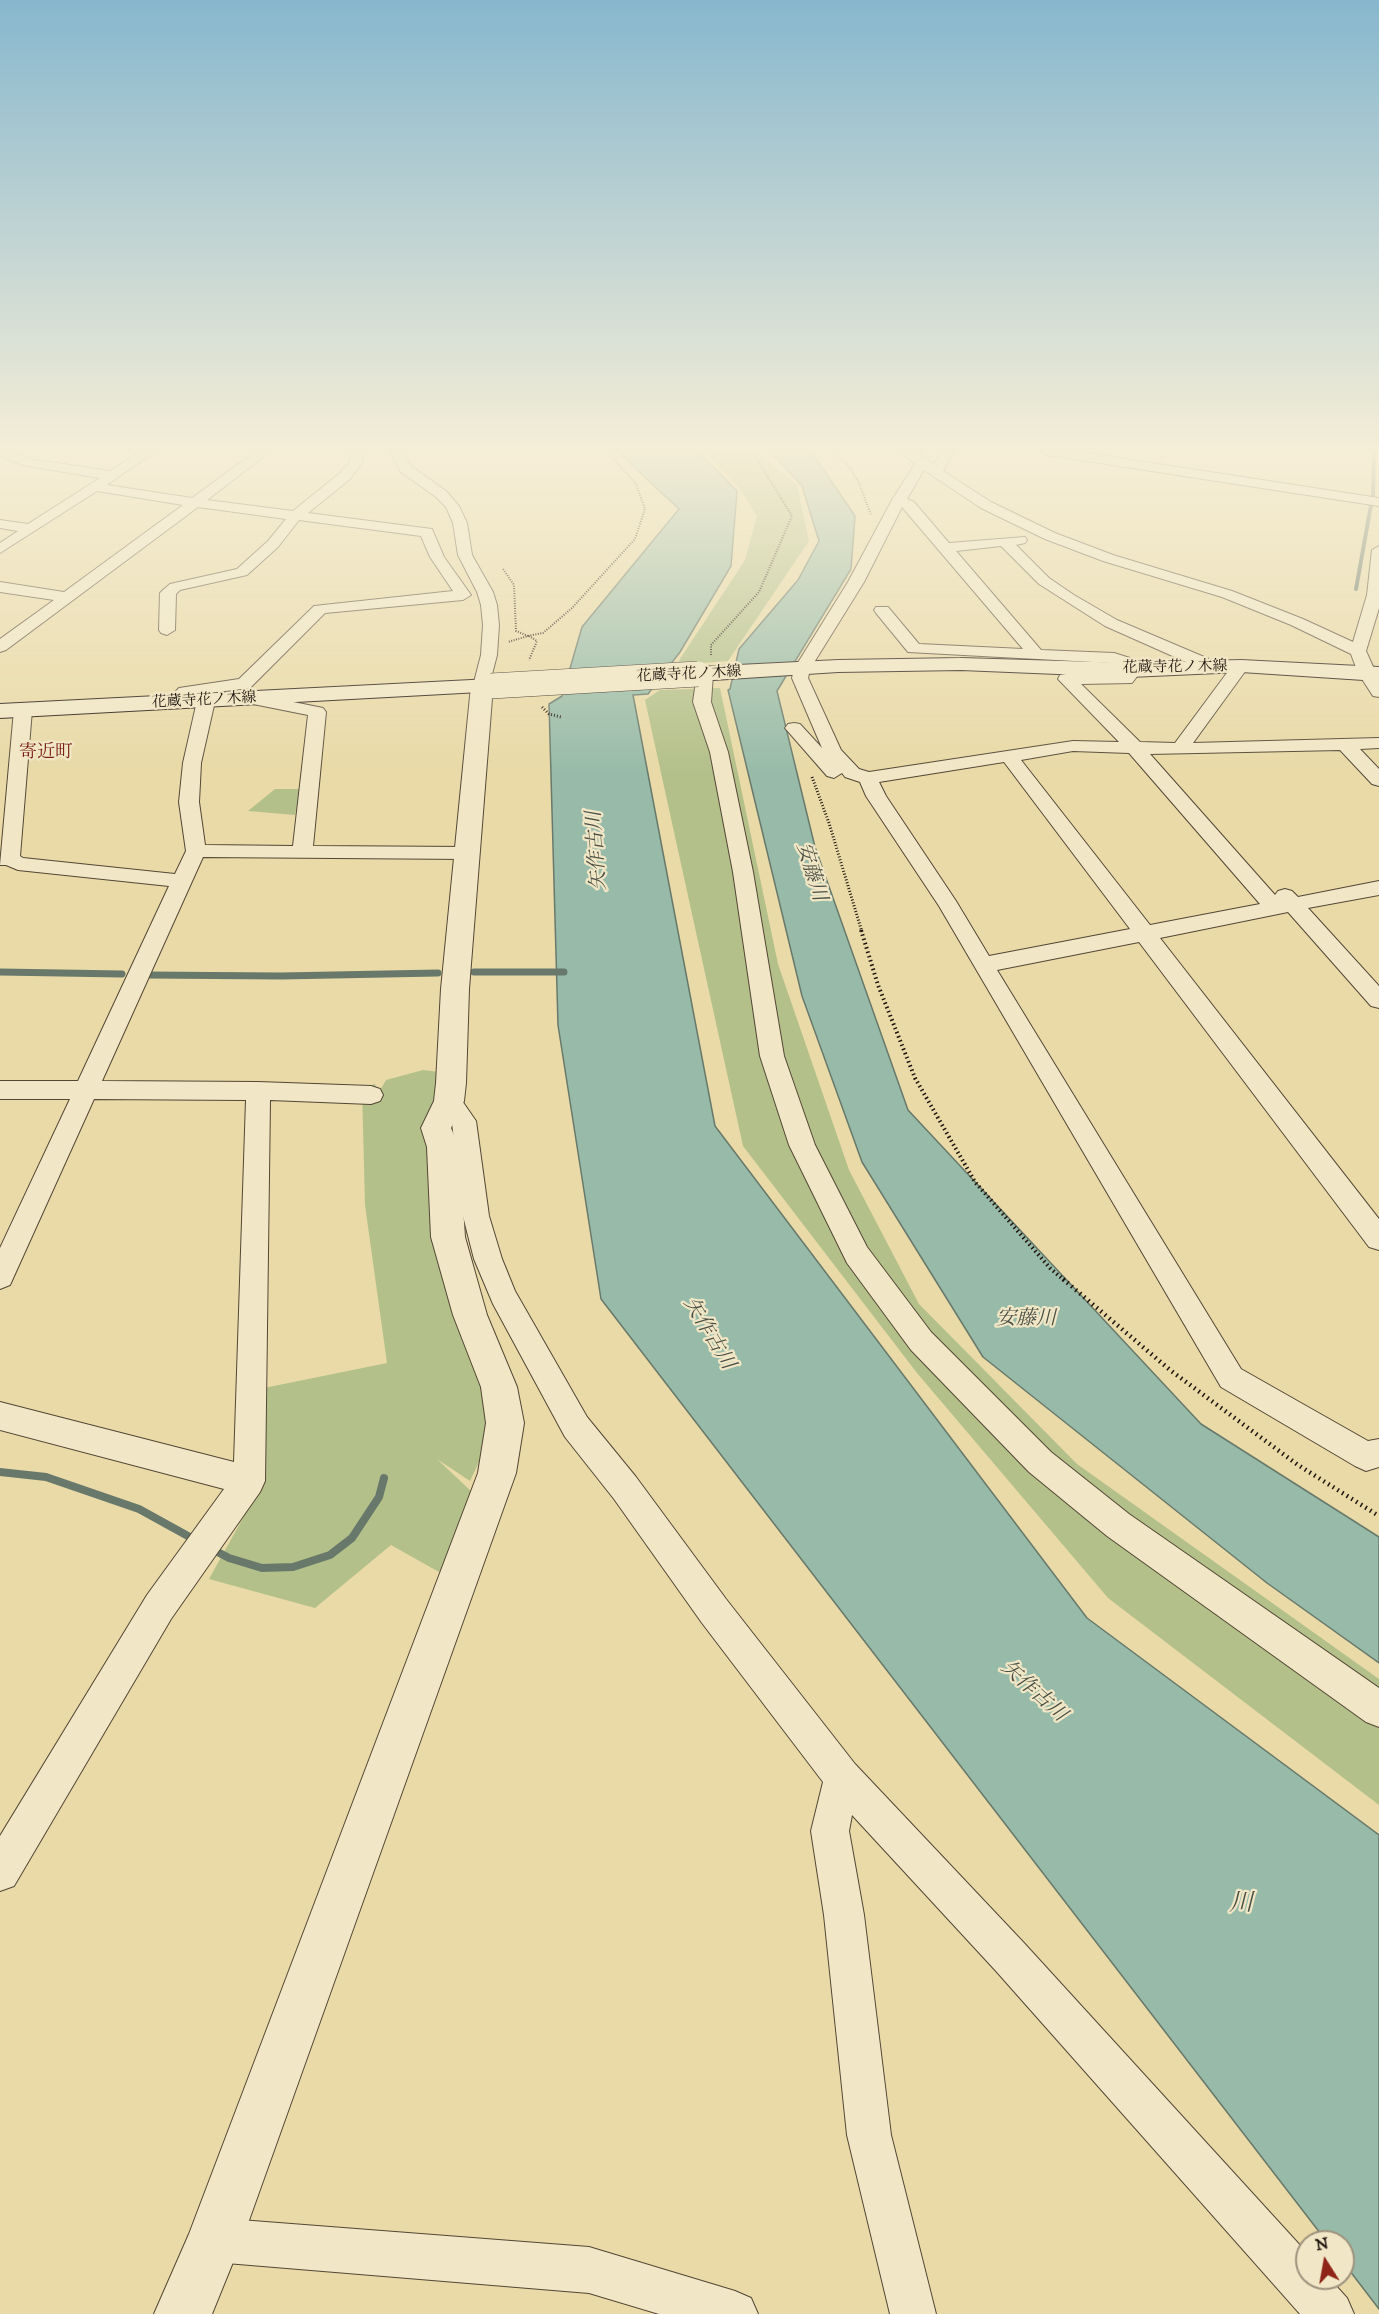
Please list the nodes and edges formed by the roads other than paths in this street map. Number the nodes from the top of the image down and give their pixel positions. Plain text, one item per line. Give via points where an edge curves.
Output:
1 (118, 559) edge
2 (256, 559) edge
3 (438, 559) edge
4 (467, 559) edge
5 (868, 559) edge
6 (954, 559) edge
7 (1022, 559) edge
8 (1111, 559) edge
9 (1378, 559) edge
10 (0, 587) edge
11 (1374, 595) edge
12 (65, 597) junction
13 (882, 610) dead end
14 (168, 630) dead end
15 (0, 647) edge
16 (1358, 651) junction
17 (1036, 654) junction
18 (1210, 666) junction
19 (1241, 666) junction
20 (798, 669) junction
21 (1130, 670) junction
22 (704, 674) junction
23 (1372, 674) edge
24 (487, 686) junction
25 (1379, 692) edge
26 (254, 699) junction
27 (206, 701) junction
28 (173, 703) junction
29 (23, 710) junction
30 (0, 711) edge
31 (794, 728) road end
32 (1379, 743) edge
33 (1346, 745) junction
34 (1143, 748) junction
35 (1180, 749) junction
36 (1010, 757) junction
37 (860, 776) junction
38 (1379, 780) edge
39 (196, 851) junction
40 (302, 852) junction
41 (467, 853) junction
42 (5, 858) edge
43 (181, 881) junction
44 (1379, 888) edge
45 (1285, 908) junction
46 (1145, 935) junction
47 (983, 965) junction
48 (1379, 1000) edge
49 (0, 1090) edge
50 (86, 1091) junction
51 (258, 1091) junction
52 (371, 1095) dead end
53 (449, 1101) junction
54 (1379, 1239) edge
55 (0, 1277) edge
56 (0, 1416) edge
57 (1379, 1453) edge
58 (249, 1481) junction
59 (1379, 1709) edge
60 (842, 1777) junction
61 (0, 1872) edge
62 (214, 2240) junction
63 (183, 2314) edge
64 (735, 2314) edge
65 (913, 2314) edge
66 (1331, 2314) edge

1 - 12 street
2 - 14 street via 242,572 175,586 168,593
3 - 28 street via 463,595 320,609 244,684 192,690
4 - 24 street via 489,605
5 - 20 street via 829,627
6 - 17 street
7 - 18 street via 1044,581 1111,623
8 - 16 street via 1227,594
9 - 11 street
10 - 12 street
11 - 16 street
12 - 15 street
13 - 17 street via 914,649
16 - 23 street
17 - 21 street via 1114,658
18 - 19 main road, 花蔵寺花ノ木線
18 - 21 main road, 花蔵寺花ノ木線
19 - 23 main road, 花蔵寺花ノ木線
19 - 35 street
20 - 21 main road, 花蔵寺花ノ木線 via 962,664
20 - 22 main road, 花蔵寺花ノ木線
20 - 37 street via 833,752
21 - 34 street via 1126,679 1066,679
22 - 24 main road, 花蔵寺花ノ木線, bridge
22 - 59 street via 702,702 719,752 743,872 772,1056 802,1145 857,1255 921,1341 1040,1462 1118,1525
23 - 25 street
24 - 26 main road, 花蔵寺花ノ木線
24 - 41 street
26 - 27 main road, 花蔵寺花ノ木線
26 - 40 street via 317,712
27 - 28 main road, 花蔵寺花ノ木線
27 - 39 street via 192,763 189,802
28 - 29 main road, 花蔵寺花ノ木線
29 - 30 main road, 花蔵寺花ノ木線
29 - 42 street
31 - 37 street via 835,773
32 - 33 street
33 - 35 street
33 - 38 street
34 - 35 street
34 - 36 street via 1073,746
34 - 45 street
36 - 37 street
36 - 46 street
37 - 47 street via 949,906
39 - 40 street
39 - 43 street
40 - 41 street
41 - 53 street via 454,989
42 - 43 street via 18,864
43 - 50 street
44 - 45 street
45 - 46 street
45 - 48 street
46 - 47 street
46 - 54 street
47 - 57 street via 1231,1378 1366,1456
49 - 50 street
50 - 51 street
50 - 55 street
51 - 52 street
51 - 58 street
53 - 60 street via 464,1121 476,1216 492,1268 503,1296 576,1427
53 - 62 street via 436,1128 443,1147 448,1237 470,1315 499,1387 505,1423 497,1473
56 - 58 street
58 - 61 street via 159,1606
60 - 65 street via 830,1831 844,1916 869,2135
60 - 66 street via 1018,1965
62 - 63 street
62 - 64 street via 589,2270

